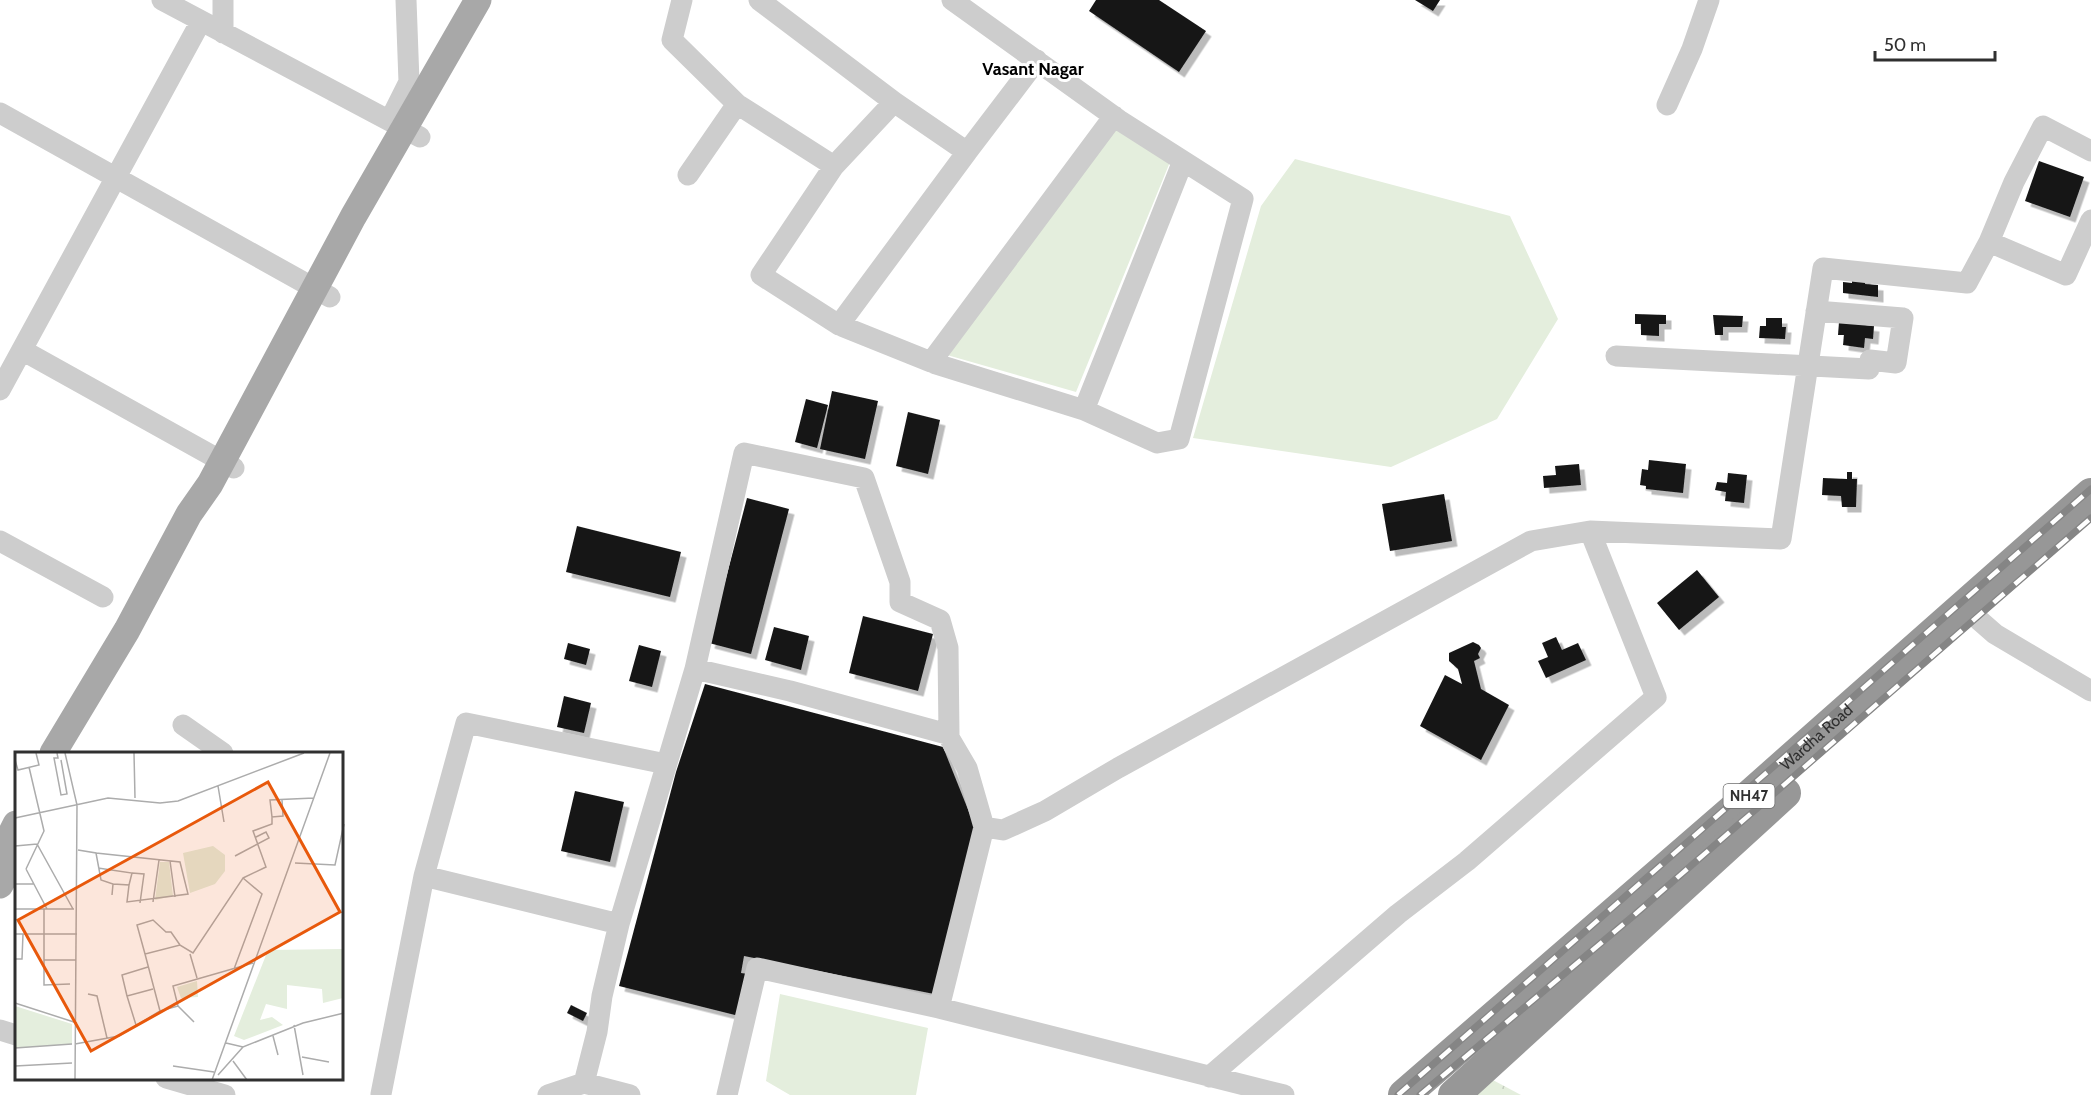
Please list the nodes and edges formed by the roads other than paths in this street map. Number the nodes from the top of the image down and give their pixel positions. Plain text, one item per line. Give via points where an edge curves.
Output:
1 (162, 0) edge
2 (223, 0) edge
3 (406, 0) edge
4 (478, 0) edge
5 (498, 0) edge
6 (682, 0) edge
7 (759, 0) edge
8 (952, 0) edge
9 (1709, 0) edge
10 (201, 21) junction
11 (223, 33) junction
12 (1036, 60) junction
13 (894, 102) junction
14 (737, 104) junction
15 (1667, 105) dead end
16 (0, 113) edge
17 (1114, 116) junction
18 (405, 129) junction
19 (2091, 151) edge
20 (967, 152) junction
21 (1183, 160) junction
22 (834, 166) junction
23 (688, 175) dead end
24 (117, 178) junction
25 (2091, 220) edge
26 (1989, 242) junction
27 (323, 293) junction
28 (1816, 311) junction
29 (839, 325) junction
30 (22, 350) junction
31 (1616, 356) dead end
32 (931, 362) junction
33 (1808, 368) junction
34 (0, 390) edge
35 (1084, 410) junction
36 (228, 464) junction
37 (2091, 494) edge
38 (2091, 517) edge
39 (1590, 531) junction
40 (0, 541) edge
41 (103, 597) dead end
42 (1979, 620) junction
43 (695, 669) junction
44 (2091, 691) edge
45 (183, 725) dead end
46 (949, 735) junction
47 (54, 752) edge
48 (75, 752) edge
49 (222, 752) edge
50 (666, 764) junction
51 (15, 828) edge
52 (984, 828) junction
53 (5, 865) edge
54 (424, 876) junction
55 (619, 924) junction
56 (939, 1008) junction
57 (0, 1030) edge
58 (15, 1035) edge
59 (1209, 1077) junction
60 (173, 1080) edge
61 (584, 1083) junction
62 (225, 1095) edge
63 (378, 1095) edge
64 (548, 1095) edge
65 (630, 1095) edge
66 (727, 1095) edge
67 (1284, 1095) edge
68 (1404, 1095) edge
69 (1454, 1095) edge

1 - 10 street
2 - 11 street
3 - 18 street via 409,82
4 - 18 main road
5 - 18 main road
6 - 14 street via 672,40
7 - 13 street
8 - 12 street
9 - 15 street
10 - 11 street
10 - 24 street
11 - 18 street
12 - 17 street
12 - 20 street
13 - 20 street
13 - 22 street
14 - 22 street
14 - 23 street
16 - 24 street
17 - 21 street
17 - 32 street
18 - 27 main road via 353,218
19 - 26 street via 2043,126
20 - 29 street
21 - 35 street
21 - 35 street via 1243,199 1179,439 1157,443
22 - 29 street via 761,275
24 - 27 street
24 - 30 street
25 - 26 street via 2066,275
26 - 28 street via 1967,283 1823,268
27 - 36 main road
28 - 33 street
28 - 33 street via 1903,318 1896,363 1870,360 1869,369
29 - 32 street
30 - 34 street
30 - 36 street
31 - 33 street
32 - 35 street
33 - 39 street via 1781,539
36 - 47 main road via 189,514 127,630
36 - 48 main road
37 - 68 highway, Wardha Road / NH47
38 - 42 highway, Wardha Road / NH47
39 - 52 street via 1531,541 1045,811 1003,830
39 - 59 street via 1656,697
40 - 41 street
42 - 44 street via 1995,634
42 - 69 highway, Wardha Road / NH47
43 - 46 street
43 - 46 street via 744,453 864,478 900,582 900,602 940,620 948,648
43 - 50 street
45 - 49 street
46 - 52 street via 966,768
50 - 54 street via 466,723
50 - 55 street
51 - 53 main road
52 - 56 street
54 - 55 street
54 - 63 street
55 - 61 street
56 - 59 street
56 - 66 street via 757,968
57 - 58 street
59 - 67 street
60 - 62 street
61 - 64 street
61 - 65 street

